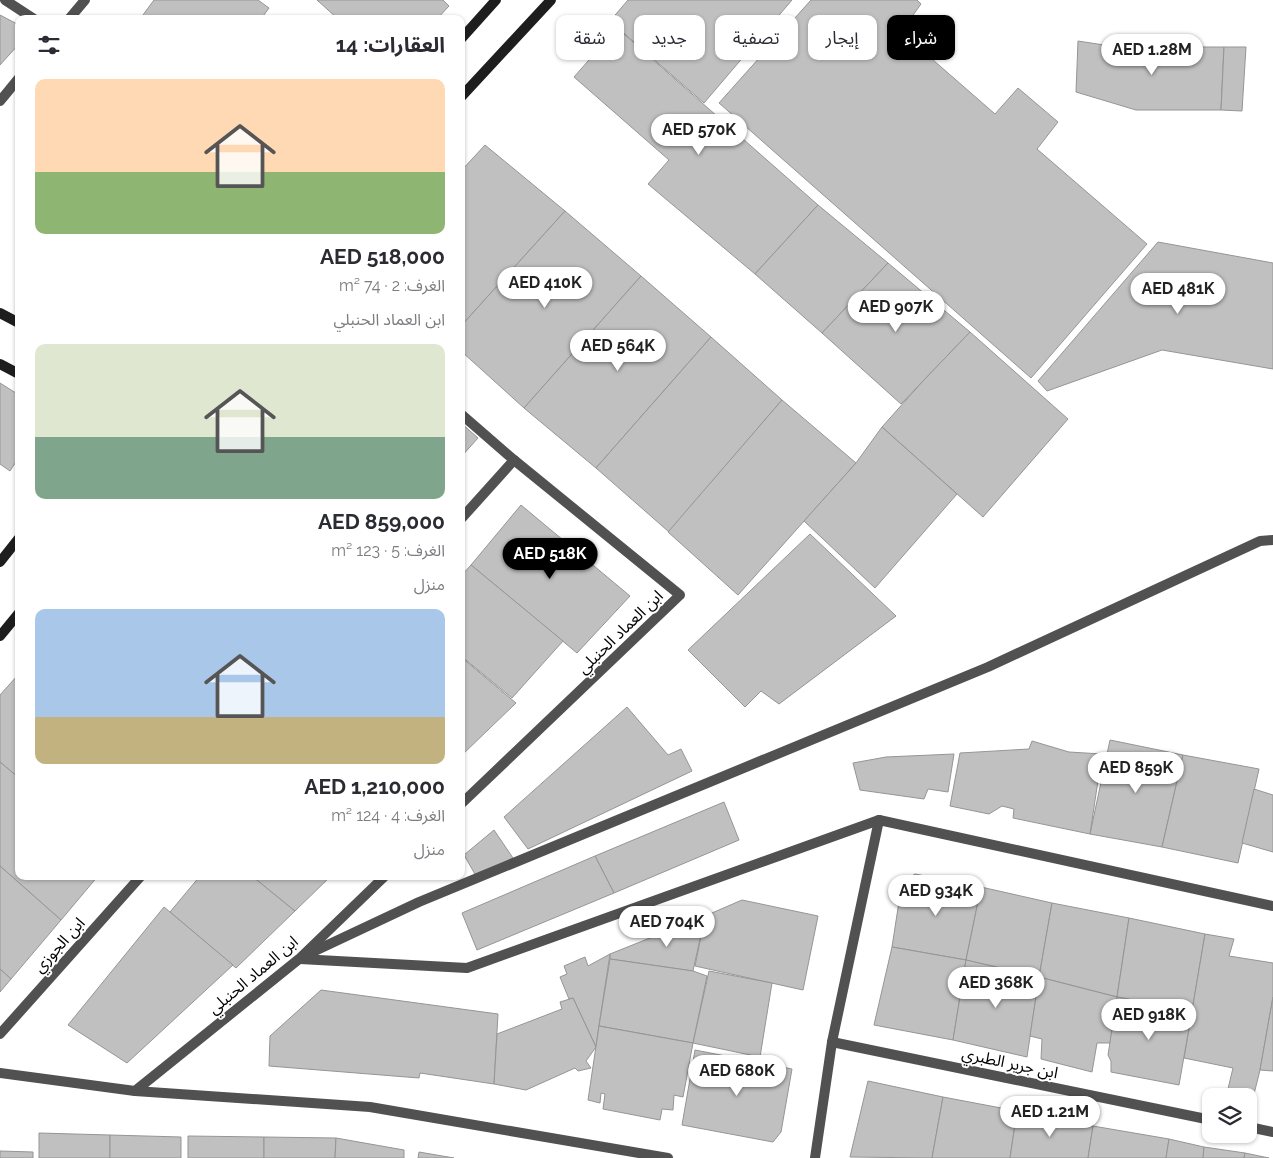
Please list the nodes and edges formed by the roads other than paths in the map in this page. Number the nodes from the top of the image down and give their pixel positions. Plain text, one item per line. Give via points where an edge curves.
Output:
1 (5, 0) edge
2 (85, 0) edge
3 (496, 0) edge
4 (551, 0) edge
5 (28, 15) edge
6 (72, 15) edge
7 (465, 35) edge
8 (15, 83) edge
9 (465, 93) edge
10 (0, 100) edge
11 (0, 313) edge
12 (15, 321) edge
13 (0, 364) edge
14 (15, 372) edge
15 (465, 417) edge
16 (514, 460) junction
17 (465, 515) edge
18 (1273, 540) edge
19 (15, 543) edge
20 (0, 562) edge
21 (15, 618) edge
22 (0, 636) edge
23 (465, 800) edge
24 (878, 820) junction
25 (137, 880) edge
26 (381, 880) edge
27 (1273, 906) edge
28 (299, 959) junction
29 (0, 1034) edge
30 (832, 1042) junction
31 (0, 1072) edge
32 (135, 1091) junction
33 (1202, 1118) edge
34 (1257, 1129) edge
35 (1273, 1132) edge
36 (668, 1158) edge
37 (814, 1158) edge

1 - 5 street
2 - 6 street
3 - 7 main road
4 - 9 main road
8 - 10 street
11 - 12 main road
13 - 14 main road
15 - 16 street, ابن العماد الحنبلي
16 - 17 street
16 - 23 street, ابن العماد الحنبلي via 680,595
18 - 28 street via 1260,541 988,667 418,902
19 - 20 main road
21 - 22 main road
24 - 27 street
24 - 28 street via 468,968
24 - 30 street
25 - 29 street, ابن الجوزي
26 - 28 street, ابن العماد الحنبلي
28 - 32 street, ابن العماد الحنبلي
30 - 33 street, ابن جرير الطبري
30 - 37 street
31 - 32 street
32 - 36 street via 370,1107
34 - 35 street

